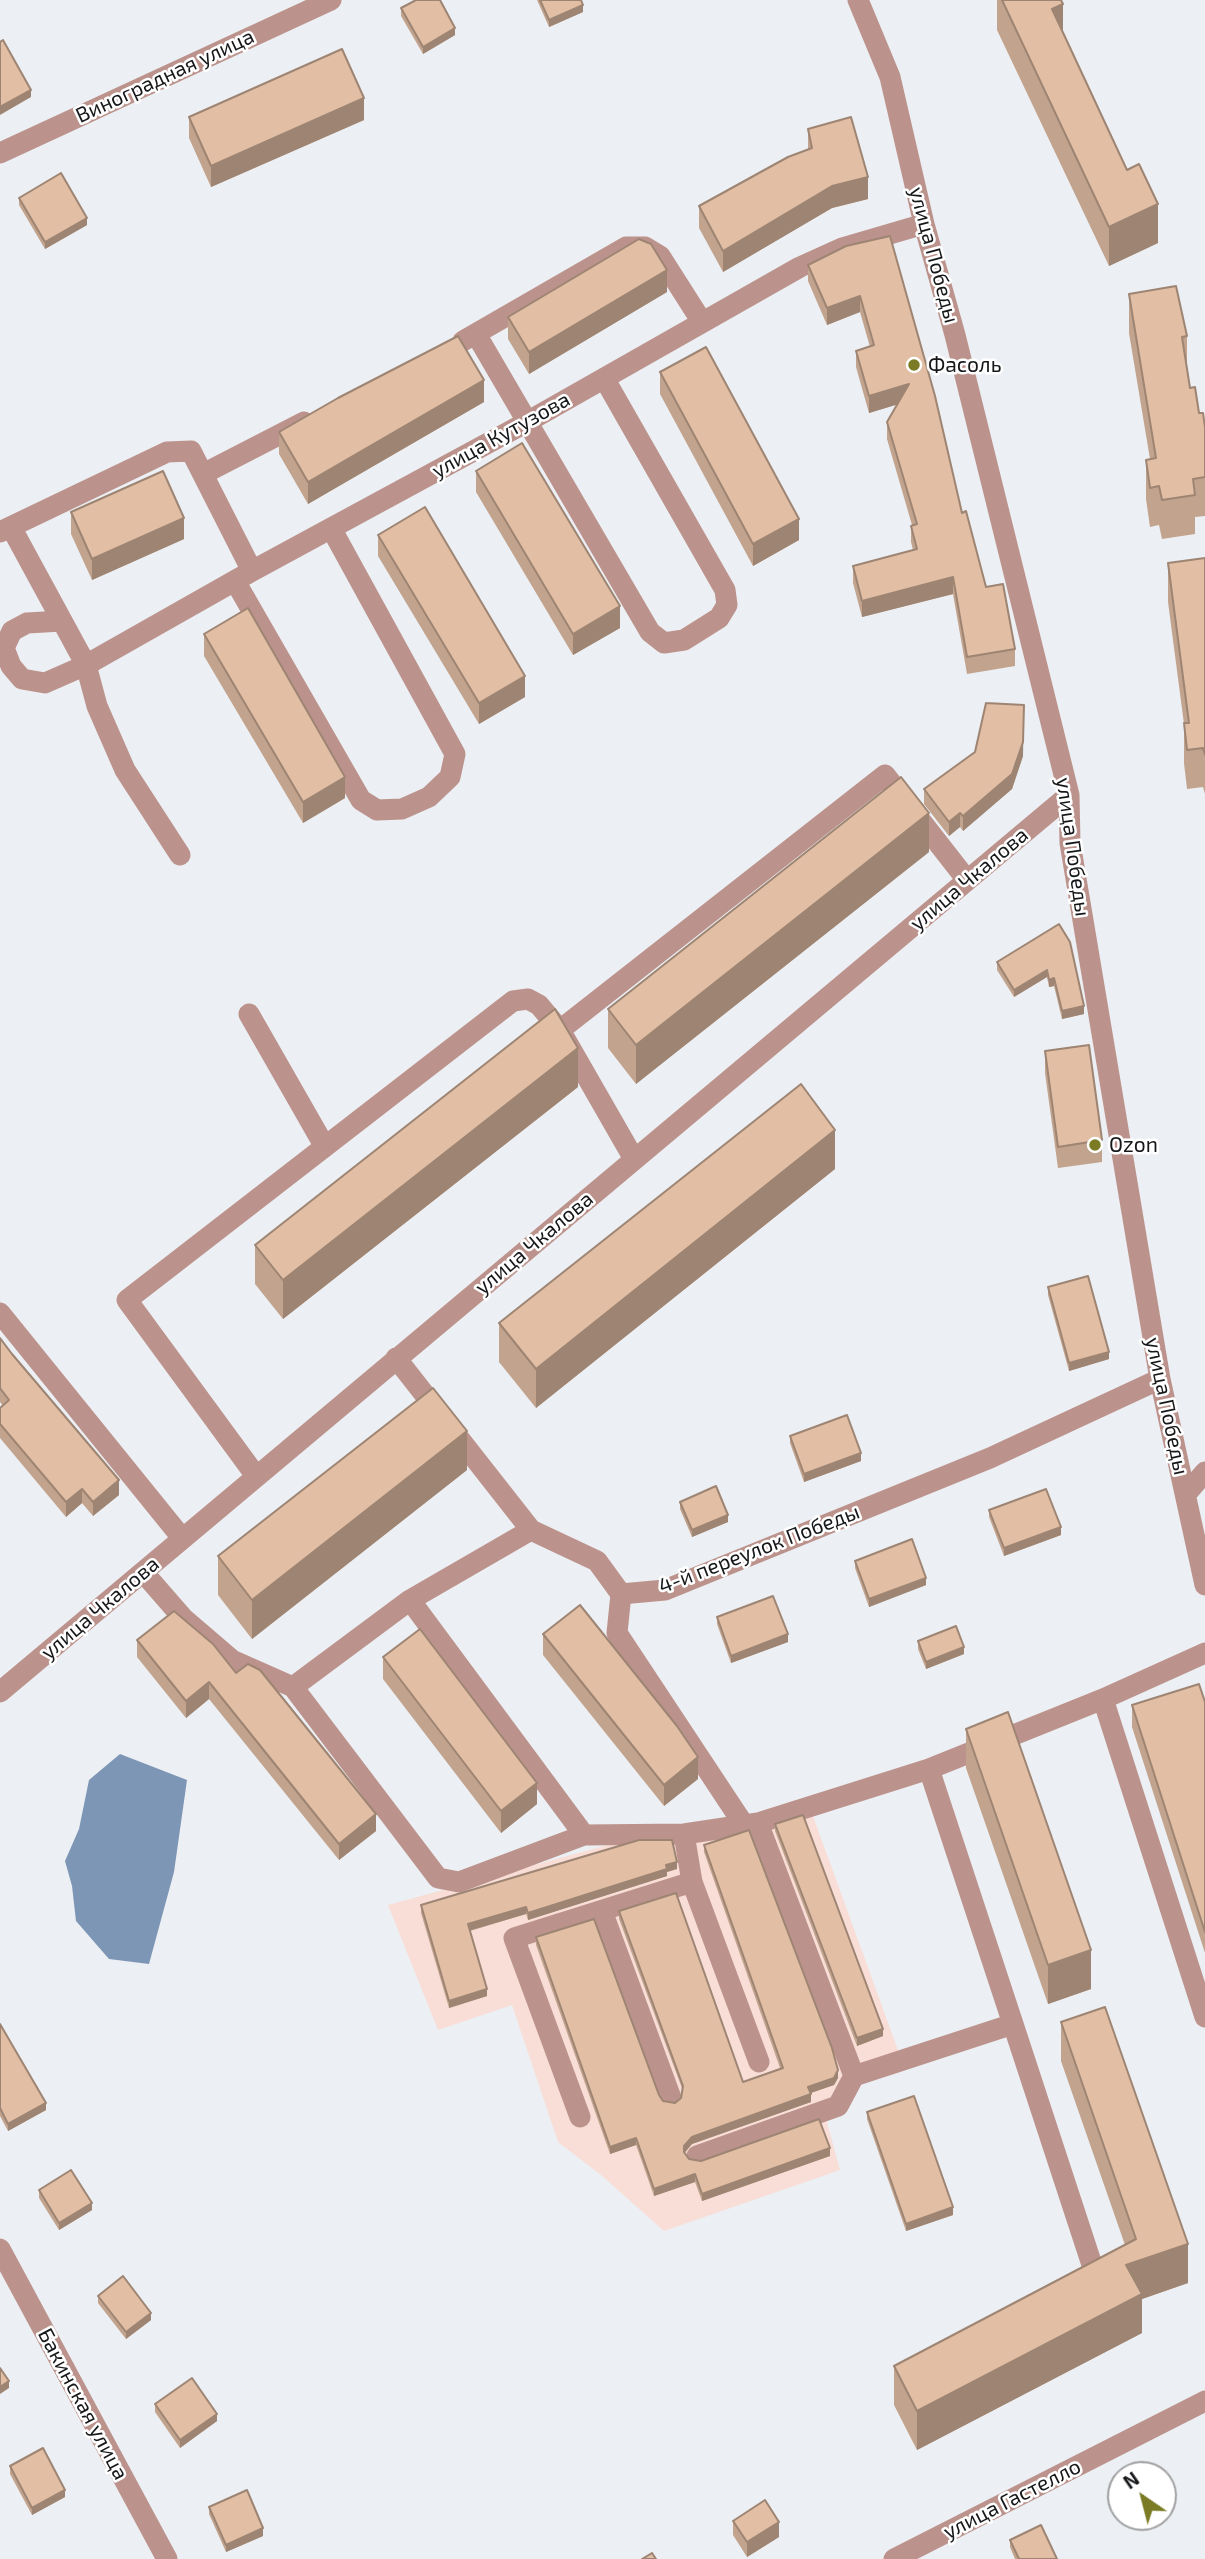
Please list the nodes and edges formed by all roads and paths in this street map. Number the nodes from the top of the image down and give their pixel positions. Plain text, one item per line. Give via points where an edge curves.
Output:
1 (331, 0) edge
2 (858, 0) edge
3 (0, 153) edge
4 (924, 224) junction
5 (702, 322) junction
6 (476, 334) junction
7 (439, 353) edge
8 (604, 378) junction
9 (327, 410) edge
10 (527, 422) junction
11 (203, 474) junction
12 (331, 528) junction
13 (6, 529) edge
14 (244, 576) junction
15 (62, 621) junction
16 (86, 665) junction
17 (1069, 795) junction
18 (180, 855) dead end
19 (967, 880) junction
20 (249, 1014) dead end
21 (560, 1030) junction
22 (325, 1147) junction
23 (634, 1159) junction
24 (0, 1313) edge
25 (396, 1358) junction
26 (1160, 1380) junction
27 (1205, 1472) edge
28 (256, 1476) junction
29 (1186, 1494) junction
30 (531, 1530) junction
31 (182, 1538) junction
32 (143, 1572) junction
33 (1205, 1585) edge
34 (621, 1594) junction
35 (410, 1600) junction
36 (1205, 1653) edge
37 (293, 1687) junction
38 (0, 1692) edge
39 (1103, 1699) junction
40 (929, 1769) junction
41 (751, 1824) junction
42 (684, 1834) junction
43 (584, 1835) junction
44 (692, 1882) junction
45 (602, 1911) junction
46 (1205, 2017) edge
47 (1013, 2024) junction
48 (759, 2062) dead end
49 (853, 2076) junction
50 (671, 2098) dead end
51 (580, 2117) dead end
52 (697, 2156) dead end
53 (0, 2249) edge
54 (1058, 2293) edge
55 (1205, 2401) edge
56 (167, 2559) edge
57 (894, 2559) edge

1 - 3 street, Виноградная улица
2 - 4 street, улица Победы via 890,77
4 - 5 street, улица Кутузова via 842,248
4 - 17 street, улица Победы
5 - 6 street via 660,256 645,247 626,247
5 - 8 street, улица Кутузова
6 - 7 street
6 - 10 street
8 - 10 street, улица Кутузова
8 - 10 street via 725,590 727,605 719,618 684,640 664,643 650,632
9 - 11 street
10 - 12 street, улица Кутузова
11 - 13 street via 191,451 167,452
11 - 14 street
12 - 14 street, улица Кутузова
12 - 14 street via 455,754 450,777 429,797 402,810 377,810 361,800
13 - 15 street
14 - 16 street, улица Кутузова
15 - 16 street
15 - 16 street via 27,623 12,631 4,649 11,666 22,679 45,683
16 - 18 street via 97,706 125,770
17 - 19 street, улица Чкалова
17 - 26 street, улица Победы via 1070,843
19 - 21 street via 885,775
19 - 23 street, улица Чкалова
20 - 22 street
21 - 22 street via 539,1005 528,999 513,1001
21 - 23 street
22 - 28 street via 127,1300
23 - 25 street, улица Чкалова
24 - 31 street
25 - 28 street, улица Чкалова
25 - 30 street
26 - 29 street, улица Победы
26 - 34 street, 4-й переулок Победы via 990,1458 665,1590
27 - 29 street
28 - 31 street, улица Чкалова
29 - 33 street, улица Победы
30 - 34 street via 597,1561
30 - 35 street
31 - 32 street, улица Чкалова
32 - 37 street via 183,1618 232,1660
32 - 38 street, улица Чкалова
34 - 41 street via 617,1633
35 - 37 street
35 - 43 street
36 - 39 street
37 - 43 street via 438,1878 458,1882
39 - 40 street
39 - 46 street
40 - 41 street
40 - 47 street
41 - 42 street
41 - 49 street
42 - 43 street
42 - 44 street
44 - 45 street
44 - 48 street
45 - 50 street
45 - 51 street via 514,1938
47 - 49 street
47 - 54 street via 1095,2274
49 - 52 street via 838,2106
53 - 56 street, Бакинская улица
55 - 57 street, улица Гастелло

